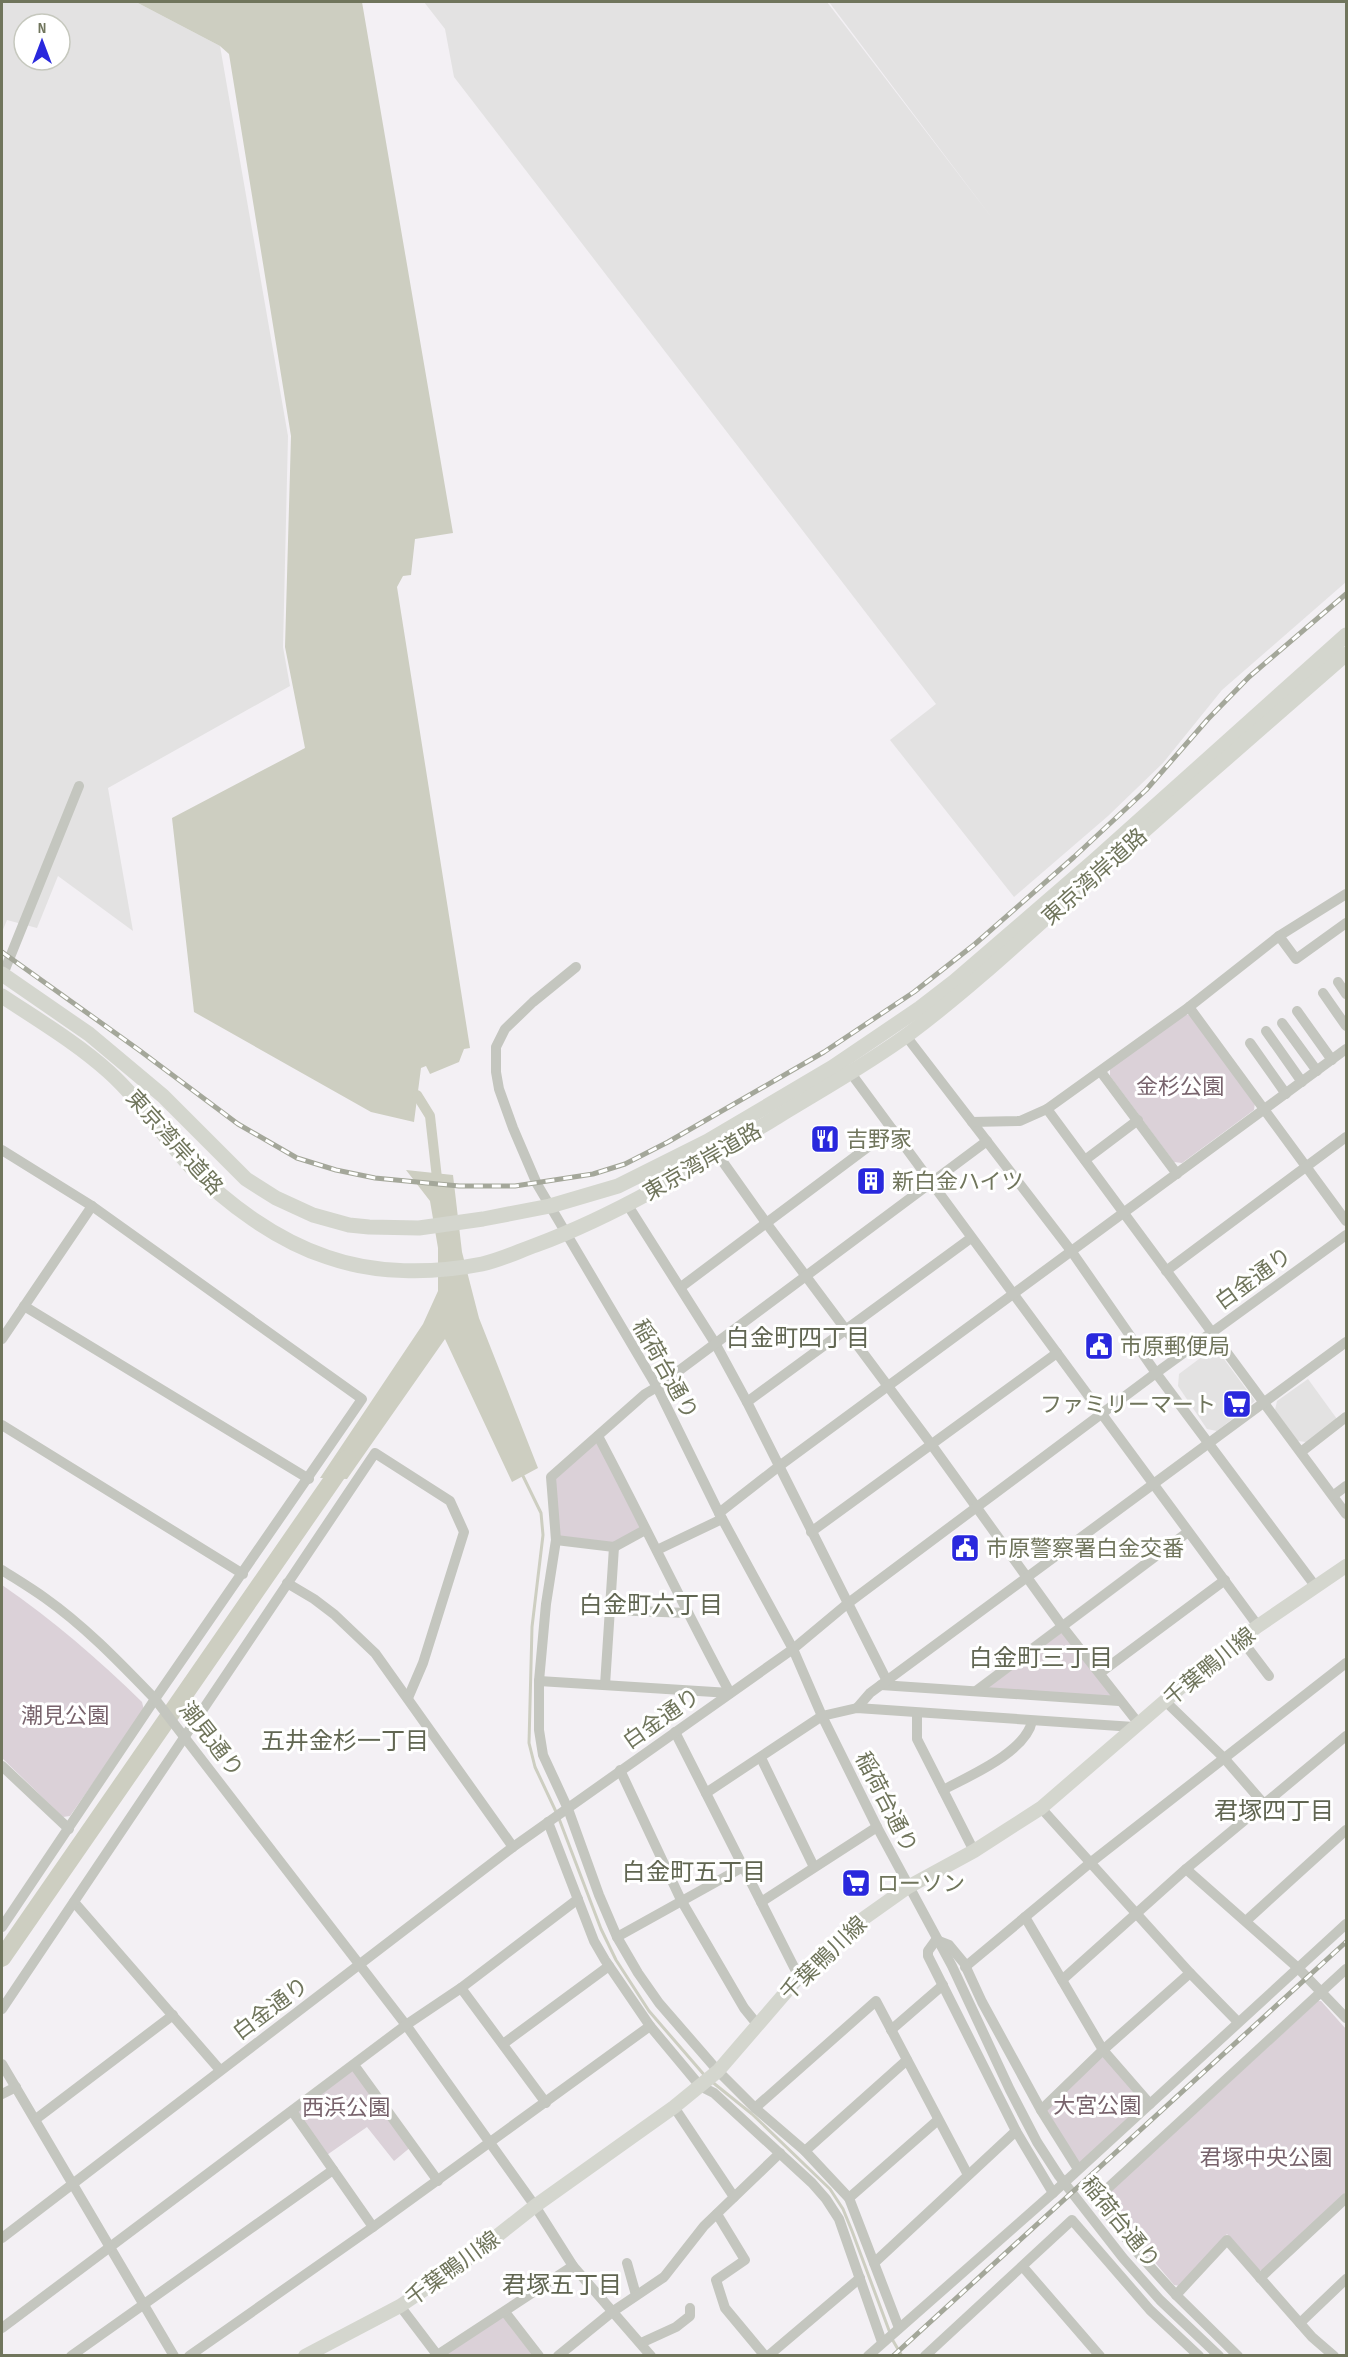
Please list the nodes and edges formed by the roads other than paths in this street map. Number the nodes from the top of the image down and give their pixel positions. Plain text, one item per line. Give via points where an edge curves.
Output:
1 (1347, 635) edge
2 (1347, 654) edge
3 (78, 786) dead end
4 (1347, 894) edge
5 (1347, 924) edge
6 (1279, 936) junction
7 (576, 967) dead end
8 (2, 975) edge
9 (1338, 982) dead end
10 (1323, 993) dead end
11 (1347, 994) edge
12 (2, 996) edge
13 (1189, 1007) junction
14 (1297, 1011) dead end
15 (1282, 1023) dead end
16 (1347, 1026) edge
17 (1266, 1031) dead end
18 (906, 1036) junction
19 (1250, 1043) dead end
20 (1347, 1049) edge
21 (1332, 1060) junction
22 (1317, 1071) junction
23 (850, 1072) junction
24 (1101, 1072) junction
25 (1302, 1082) junction
26 (1286, 1094) junction
27 (1047, 1109) junction
28 (1265, 1110) junction
29 (1138, 1120) junction
30 (972, 1122) junction
31 (892, 1129) junction
32 (1347, 1137) edge
33 (708, 1141) junction
34 (987, 1141) junction
35 (2, 1150) edge
36 (717, 1154) junction
37 (1085, 1160) junction
38 (1307, 1166) junction
39 (1177, 1174) junction
40 (931, 1182) junction
41 (627, 1204) junction
42 (92, 1206) junction
43 (550, 1206) junction
44 (1124, 1213) junction
45 (1347, 1221) edge
46 (767, 1224) junction
47 (566, 1234) junction
48 (1347, 1235) edge
49 (971, 1238) junction
50 (1072, 1252) junction
51 (1166, 1270) junction
52 (805, 1276) junction
53 (681, 1287) junction
54 (1014, 1295) junction
55 (24, 1306) junction
56 (845, 1330) junction
57 (1212, 1332) junction
58 (2, 1340) edge
59 (1347, 1342) edge
60 (715, 1343) junction
61 (1057, 1353) junction
62 (1156, 1373) junction
63 (657, 1387) junction
64 (887, 1387) junction
65 (747, 1402) junction
66 (1263, 1402) junction
67 (1101, 1415) junction
68 (1347, 1418) edge
69 (2, 1425) edge
70 (598, 1436) junction
71 (1207, 1443) junction
72 (931, 1444) junction
73 (1301, 1452) junction
74 (778, 1467) junction
75 (309, 1479) junction
76 (1154, 1484) junction
77 (1347, 1486) edge
78 (1334, 1495) junction
79 (977, 1509) junction
80 (1347, 1514) edge
81 (721, 1516) junction
82 (645, 1530) junction
83 (811, 1532) junction
84 (1188, 1532) junction
85 (556, 1540) junction
86 (614, 1547) junction
87 (657, 1550) junction
88 (1347, 1566) edge
89 (2, 1570) edge
90 (243, 1574) junction
91 (1029, 1578) junction
92 (1224, 1580) junction
93 (287, 1583) junction
94 (1316, 1587) junction
95 (847, 1604) junction
96 (611, 1610) junction
97 (687, 1613) junction
98 (1062, 1626) junction
99 (1258, 1626) junction
100 (1241, 1639) junction
101 (793, 1649) junction
102 (1345, 1667) edge
103 (1100, 1673) junction
104 (1269, 1676) dead end
105 (539, 1681) junction
106 (884, 1683) junction
107 (605, 1685) junction
108 (976, 1691) junction
109 (730, 1693) junction
110 (408, 1698) junction
111 (155, 1699) junction
112 (1119, 1701) junction
113 (1165, 1701) junction
114 (857, 1708) junction
115 (917, 1713) junction
116 (822, 1716) junction
117 (1032, 1721) junction
118 (1136, 1725) junction
119 (675, 1732) junction
120 (184, 1735) junction
121 (1347, 1736) edge
122 (761, 1758) junction
123 (1224, 1758) junction
124 (2, 1766) edge
125 (620, 1770) junction
126 (943, 1790) junction
127 (706, 1793) junction
128 (1263, 1804) junction
129 (1041, 1808) junction
130 (568, 1809) junction
131 (548, 1822) junction
132 (877, 1827) junction
133 (69, 1829) junction
134 (1347, 1830) edge
135 (513, 1847) junction
136 (974, 1851) junction
137 (1090, 1863) junction
138 (743, 1867) junction
139 (814, 1867) junction
140 (1186, 1869) junction
141 (908, 1887) junction
142 (578, 1899) junction
143 (681, 1900) junction
144 (74, 1902) junction
145 (761, 1902) junction
146 (1137, 1914) junction
147 (1025, 1917) junction
148 (1246, 1920) junction
149 (1347, 1924) edge
150 (2, 1928) edge
151 (617, 1936) junction
152 (936, 1940) junction
153 (359, 1964) junction
154 (609, 1966) junction
155 (965, 1967) junction
156 (1298, 1968) junction
157 (1347, 1968) edge
158 (1190, 1973) junction
159 (799, 1977) junction
160 (1062, 1980) junction
161 (943, 1985) junction
162 (461, 1988) junction
163 (1322, 1991) junction
164 (2, 2009) edge
165 (173, 2015) junction
166 (1347, 2018) edge
167 (1238, 2022) junction
168 (757, 2024) junction
169 (406, 2025) junction
170 (650, 2026) junction
171 (891, 2030) junction
172 (503, 2044) junction
173 (1103, 2050) junction
174 (907, 2060) junction
175 (2, 2064) edge
176 (354, 2065) junction
177 (220, 2070) junction
178 (718, 2071) junction
179 (700, 2086) junction
180 (16, 2087) junction
181 (2, 2094) edge
182 (546, 2103) junction
183 (1150, 2103) junction
184 (674, 2107) junction
185 (755, 2108) junction
186 (1041, 2110) junction
187 (292, 2111) junction
188 (36, 2119) junction
189 (938, 2120) junction
190 (1016, 2131) junction
191 (489, 2143) junction
192 (805, 2151) junction
193 (780, 2153) junction
194 (1078, 2169) junction
195 (333, 2170) junction
196 (968, 2175) junction
197 (438, 2181) junction
198 (72, 2184) junction
199 (1053, 2193) junction
200 (734, 2197) junction
201 (849, 2198) junction
202 (1347, 2198) edge
203 (535, 2206) junction
204 (717, 2214) junction
205 (373, 2227) junction
206 (2, 2238) edge
207 (109, 2248) junction
208 (627, 2263) dead end
209 (874, 2263) junction
210 (573, 2266) junction
211 (1023, 2266) junction
212 (860, 2278) junction
213 (1260, 2278) junction
214 (1347, 2279) edge
215 (636, 2295) junction
216 (1176, 2295) junction
217 (143, 2305) junction
218 (400, 2306) junction
219 (690, 2308) dead end
220 (505, 2312) junction
221 (612, 2312) junction
222 (1300, 2323) junction
223 (2, 2328) edge
224 (899, 2328) junction
225 (882, 2342) junction
226 (641, 2343) junction
227 (70, 2355) edge
228 (174, 2355) edge
229 (189, 2355) edge
230 (306, 2355) edge
231 (437, 2355) edge
232 (539, 2355) edge
233 (558, 2355) edge
234 (651, 2355) edge
235 (767, 2355) edge
236 (868, 2355) edge
237 (925, 2355) edge
238 (1100, 2355) edge
239 (1200, 2355) edge
240 (1219, 2355) edge
241 (1238, 2355) edge
242 (1334, 2355) edge

1 - 33 highway, 東京湾岸道路 via 955,981 833,1067
2 - 18 highway, 東京湾岸道路 via 971,985
3 - 8 street
4 - 6 street
5 - 6 street via 1296,959
6 - 13 street
7 - 43 street, 稲荷台通り via 505,1029 496,1047 499,1089 533,1176
8 - 43 highway, 東京湾岸道路 via 89,1034 163,1096 246,1179 313,1215 349,1225 419,1228
9 - 11 street
10 - 16 street
12 - 47 highway, 東京湾岸道路 via 108,1070 211,1186 258,1221 328,1258 363,1266 452,1269 493,1261
13 - 24 street
13 - 28 street
14 - 21 street
15 - 22 street
17 - 25 street
18 - 23 highway, 東京湾岸道路
18 - 30 street
19 - 26 street
20 - 21 street
21 - 22 street
22 - 25 street
23 - 31 street
23 - 36 highway, 東京湾岸道路
24 - 27 street
24 - 29 street
25 - 26 street
26 - 28 street
27 - 30 street via 1020,1121
27 - 37 street
28 - 38 street
28 - 39 street
29 - 37 street
29 - 39 street
30 - 34 street
31 - 40 street
31 - 46 street
32 - 38 street
33 - 36 street
33 - 43 highway, 東京湾岸道路 via 618,1186
34 - 40 street
34 - 50 street
35 - 42 street
36 - 41 highway, 東京湾岸道路
36 - 46 street
37 - 44 street
38 - 45 street
38 - 51 street
39 - 44 street
40 - 49 street
40 - 52 street
41 - 47 highway, 東京湾岸道路
41 - 53 street
42 - 55 street
42 - 75 street via 362,1399
43 - 47 street, 稲荷台通り
44 - 50 street
44 - 51 street
46 - 52 street
46 - 53 street
47 - 63 street, 稲荷台通り
48 - 57 street, 白金通り
49 - 54 street
49 - 56 street
50 - 54 street
50 - 62 street
51 - 57 street
52 - 56 street
52 - 60 street
53 - 60 street
54 - 61 street
54 - 64 street
55 - 58 street
55 - 75 street
56 - 64 street
56 - 65 street
57 - 62 street, 白金通り
57 - 66 street
59 - 66 street
60 - 63 street
60 - 65 street
61 - 67 street
61 - 72 street
62 - 67 street, 白金通り
62 - 71 street
63 - 70 street
63 - 81 street, 稲荷台通り
64 - 72 street
64 - 74 street
65 - 74 street
66 - 71 street
66 - 73 street
67 - 76 street
67 - 79 street, 白金通り
68 - 73 street
69 - 90 street
70 - 82 street
70 - 85 street via 551,1477
71 - 76 street
71 - 94 street
72 - 79 street
72 - 83 street
73 - 78 street
74 - 81 street
74 - 83 street
75 - 90 street
76 - 84 street
76 - 91 street
77 - 78 street
78 - 80 street
79 - 91 street
79 - 95 street, 白金通り
81 - 87 street
81 - 101 street, 稲荷台通り
82 - 86 street
82 - 87 street
83 - 95 street
84 - 92 street
84 - 98 street
85 - 86 street
85 - 105 street
86 - 96 street
87 - 97 street
88 - 94 main road, 千葉鴨川線
89 - 111 street, 潮見通り via 77,1623
90 - 111 street
91 - 98 street
91 - 106 street
92 - 99 street
92 - 103 street
93 - 110 street via 351,1629 375,1653
93 - 110 street via 375,1453 450,1501 464,1532 423,1663
93 - 120 street
94 - 99 main road, 千葉鴨川線
95 - 101 street, 白金通り
95 - 106 street
96 - 97 street
96 - 107 street
97 - 109 street
98 - 103 street
98 - 108 street
99 - 100 main road, 千葉鴨川線
100 - 104 street
100 - 113 main road, 千葉鴨川線
101 - 109 street, 白金通り
101 - 116 street, 稲荷台通り
102 - 123 street
103 - 112 street
105 - 107 street
105 - 130 street via 543,1755
106 - 108 street
106 - 114 street
107 - 109 street
108 - 112 street
109 - 119 street, 白金通り
110 - 135 street
111 - 120 street, 潮見通り
111 - 133 street
112 - 118 street
113 - 118 main road, 千葉鴨川線
113 - 123 street
114 - 115 street
114 - 116 street
115 - 117 street
115 - 126 street via 917,1739
116 - 122 street
116 - 132 street, 稲荷台通り
117 - 118 street
117 - 126 street via 1030,1730 1004,1757
118 - 129 main road, 千葉鴨川線
119 - 125 street, 白金通り
119 - 127 street
120 - 144 street
120 - 153 street, 潮見通り
121 - 128 street
122 - 127 street
122 - 139 street
123 - 128 street
123 - 137 street
124 - 133 street
125 - 130 street, 白金通り
125 - 143 street
126 - 136 street
127 - 138 street
128 - 140 street
129 - 136 main road, 千葉鴨川線
129 - 137 street
130 - 131 street, 白金通り
130 - 151 street
131 - 135 street, 白金通り
131 - 142 street
132 - 139 street
132 - 141 street, 稲荷台通り
133 - 150 street
134 - 148 street
135 - 153 street, 白金通り
136 - 141 main road, 千葉鴨川線
137 - 146 street
137 - 147 street
138 - 143 street
138 - 145 street
139 - 145 street
140 - 146 street
140 - 148 street
141 - 152 street, 稲荷台通り
141 - 159 main road, 千葉鴨川線 via 853,1926
142 - 154 street via 594,1941
142 - 162 street
143 - 151 street
143 - 168 street
144 - 164 street
144 - 165 street
145 - 159 street
146 - 158 street
146 - 160 street
147 - 155 street
147 - 160 street
148 - 156 street
149 - 156 street
151 - 178 street via 659,2003
152 - 155 street via 957,1952
152 - 161 street via 928,1956
152 - 240 street, 稲荷台通り via 1037,2142 1123,2258 1176,2316
153 - 169 street, 潮見通り
153 - 177 street, 白金通り
154 - 170 street
154 - 172 street
155 - 186 street
156 - 163 street
156 - 167 street
157 - 163 street
158 - 167 street
158 - 173 street
159 - 168 main road, 千葉鴨川線
160 - 173 street
161 - 171 street
161 - 190 street
162 - 169 street
162 - 172 street
163 - 166 street
163 - 216 street via 1096,2199 1136,2252
165 - 177 street
165 - 188 street
167 - 183 street
168 - 178 main road, 千葉鴨川線
169 - 176 street
169 - 191 street, 潮見通り
170 - 179 street
170 - 182 street
171 - 174 street
171 - 185 street via 876,2001
172 - 182 street
173 - 183 street
173 - 186 street
174 - 189 street
174 - 192 street
175 - 180 street
176 - 187 street
176 - 197 street
177 - 198 street, 白金通り
178 - 179 main road, 千葉鴨川線
178 - 185 street
179 - 184 main road, 千葉鴨川線
179 - 193 street via 714,2093
180 - 181 street
180 - 188 street
182 - 191 street
183 - 194 street
184 - 200 street
184 - 203 main road, 千葉鴨川線
185 - 192 street
186 - 194 street
187 - 195 street
187 - 207 street
188 - 198 street
189 - 196 street
189 - 201 street
190 - 196 street
190 - 199 street
191 - 197 street
191 - 203 street, 潮見通り
192 - 201 street
193 - 200 street
193 - 212 street via 826,2199 839,2219
194 - 199 street
195 - 205 street
195 - 217 street
196 - 209 street
197 - 205 street
198 - 206 street, 白金通り
198 - 207 street
199 - 224 street
200 - 204 street
201 - 209 street
202 - 213 street
203 - 210 street, 潮見通り
203 - 218 main road, 千葉鴨川線
204 - 215 street via 664,2277
204 - 235 street via 745,2260 716,2280 725,2308
205 - 229 street
207 - 217 street
207 - 223 street
208 - 215 street
209 - 224 street
210 - 220 street
210 - 221 street, 潮見通り
211 - 237 street
211 - 238 street
211 - 239 street via 1072,2220 1150,2310
212 - 225 street
212 - 235 street
213 - 216 street via 1227,2240
213 - 222 street
214 - 222 street
215 - 221 street
216 - 241 street
217 - 227 street
217 - 228 street
218 - 230 main road, 千葉鴨川線
218 - 231 street
219 - 226 street via 690,2316 683,2322
220 - 231 street
220 - 232 street
221 - 226 street, 潮見通り
221 - 233 street
222 - 242 street
224 - 225 street
225 - 236 street
226 - 234 street, 潮見通り

